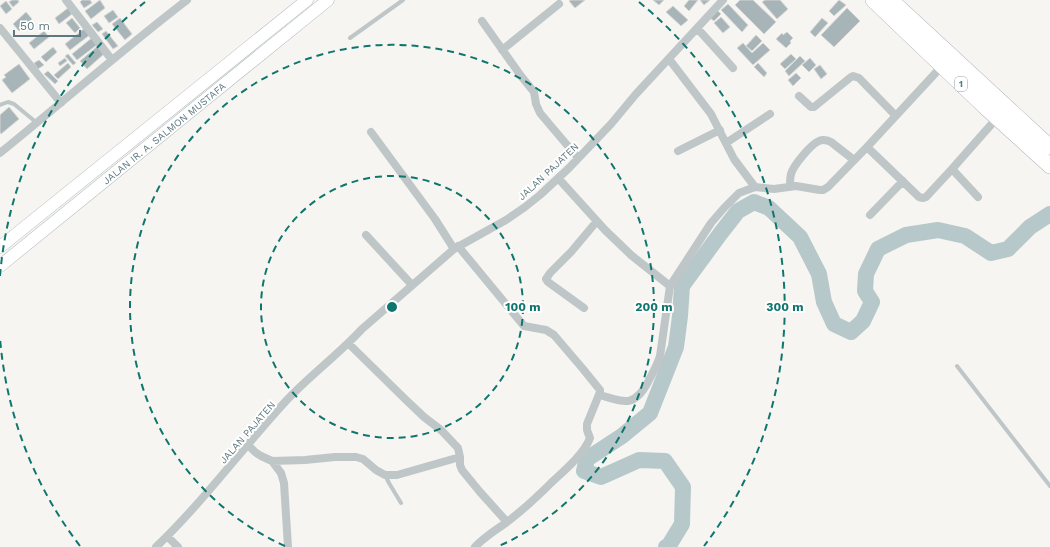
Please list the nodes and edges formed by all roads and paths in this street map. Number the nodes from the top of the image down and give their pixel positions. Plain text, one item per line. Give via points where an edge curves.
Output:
1 (66, 0) edge
2 (307, 0) edge
3 (328, 0) edge
4 (403, 0) edge
5 (723, 0) edge
6 (873, 0) edge
7 (891, 0) edge
8 (180, 2) edge
9 (560, 4) dead end
10 (482, 21) dead end
11 (0, 28) edge
12 (697, 28) junction
13 (350, 38) dead end
14 (502, 50) junction
15 (669, 59) junction
16 (112, 60) junction
17 (942, 66) junction
18 (733, 68) dead end
19 (799, 96) dead end
20 (61, 103) junction
21 (0, 105) edge
22 (770, 114) dead end
23 (896, 116) junction
24 (997, 118) junction
25 (38, 123) junction
26 (720, 130) junction
27 (371, 132) dead end
28 (726, 143) junction
29 (867, 147) junction
30 (1050, 147) edge
31 (678, 151) dead end
32 (0, 153) edge
33 (578, 158) junction
34 (854, 160) junction
35 (1050, 166) edge
36 (952, 170) junction
37 (558, 178) junction
38 (903, 181) junction
39 (755, 187) junction
40 (790, 187) junction
41 (978, 197) dead end
42 (870, 215) dead end
43 (597, 221) junction
44 (366, 235) dead end
45 (0, 247) edge
46 (456, 247) junction
47 (0, 266) edge
48 (412, 286) junction
49 (670, 286) junction
50 (584, 308) dead end
51 (348, 343) junction
52 (957, 366) dead end
53 (600, 395) junction
54 (248, 445) junction
55 (460, 457) junction
56 (272, 461) junction
57 (385, 475) junction
58 (1050, 486) edge
59 (401, 504) dead end
60 (507, 522) junction
61 (167, 536) junction
62 (156, 547) edge
63 (178, 547) edge
64 (288, 547) edge
65 (475, 547) edge

1 - 16 street
2 - 45 street, JALAN IR. A. SALMON MUSTAFA
3 - 47 street, JALAN IR. A. SALMON MUSTAFA
4 - 13 lane
5 - 12 street, JALAN PAJATEN
6 - 17 highway, 1
7 - 30 highway, 1
8 - 16 street
9 - 14 street
10 - 14 street
11 - 20 street
12 - 15 street, JALAN PAJATEN
12 - 18 street
14 - 33 street via 534,92 540,113
15 - 26 street
15 - 33 street, JALAN PAJATEN
16 - 20 street
17 - 23 street
17 - 24 highway, 1
19 - 23 street via 814,107 851,77 855,77 859,78
20 - 25 street
21 - 25 lane via 8,102 14,104
22 - 28 street
23 - 29 street
24 - 35 highway, 1
24 - 36 street
25 - 32 street
26 - 28 street
26 - 31 street
27 - 46 street
28 - 39 street via 734,159
29 - 34 street
29 - 38 street
33 - 37 street, JALAN PAJATEN
34 - 40 street via 823,190
34 - 40 street via 831,142 819,140 794,168
36 - 38 street via 922,198
36 - 41 street
37 - 43 street
37 - 46 street, JALAN PAJATEN via 506,220
38 - 42 street
39 - 40 street
39 - 49 street via 739,193 724,208
43 - 49 street via 631,255
43 - 50 street via 546,279
44 - 48 street
46 - 48 street, JALAN PAJATEN
46 - 53 street via 524,326 546,330 554,335 600,390
48 - 51 street, JALAN PAJATEN
49 - 53 street via 660,356 643,391 629,401
51 - 54 street, JALAN PAJATEN via 290,397
51 - 55 street via 424,417 441,430 458,448
52 - 58 lane
53 - 60 street via 587,424 590,438 582,452
54 - 56 street
54 - 61 street, JALAN PAJATEN
55 - 57 street via 397,475
55 - 60 street via 462,470
56 - 57 street via 356,457
56 - 64 street via 281,472 284,483
57 - 59 lane
60 - 65 street
61 - 62 street, JALAN PAJATEN
61 - 63 street

